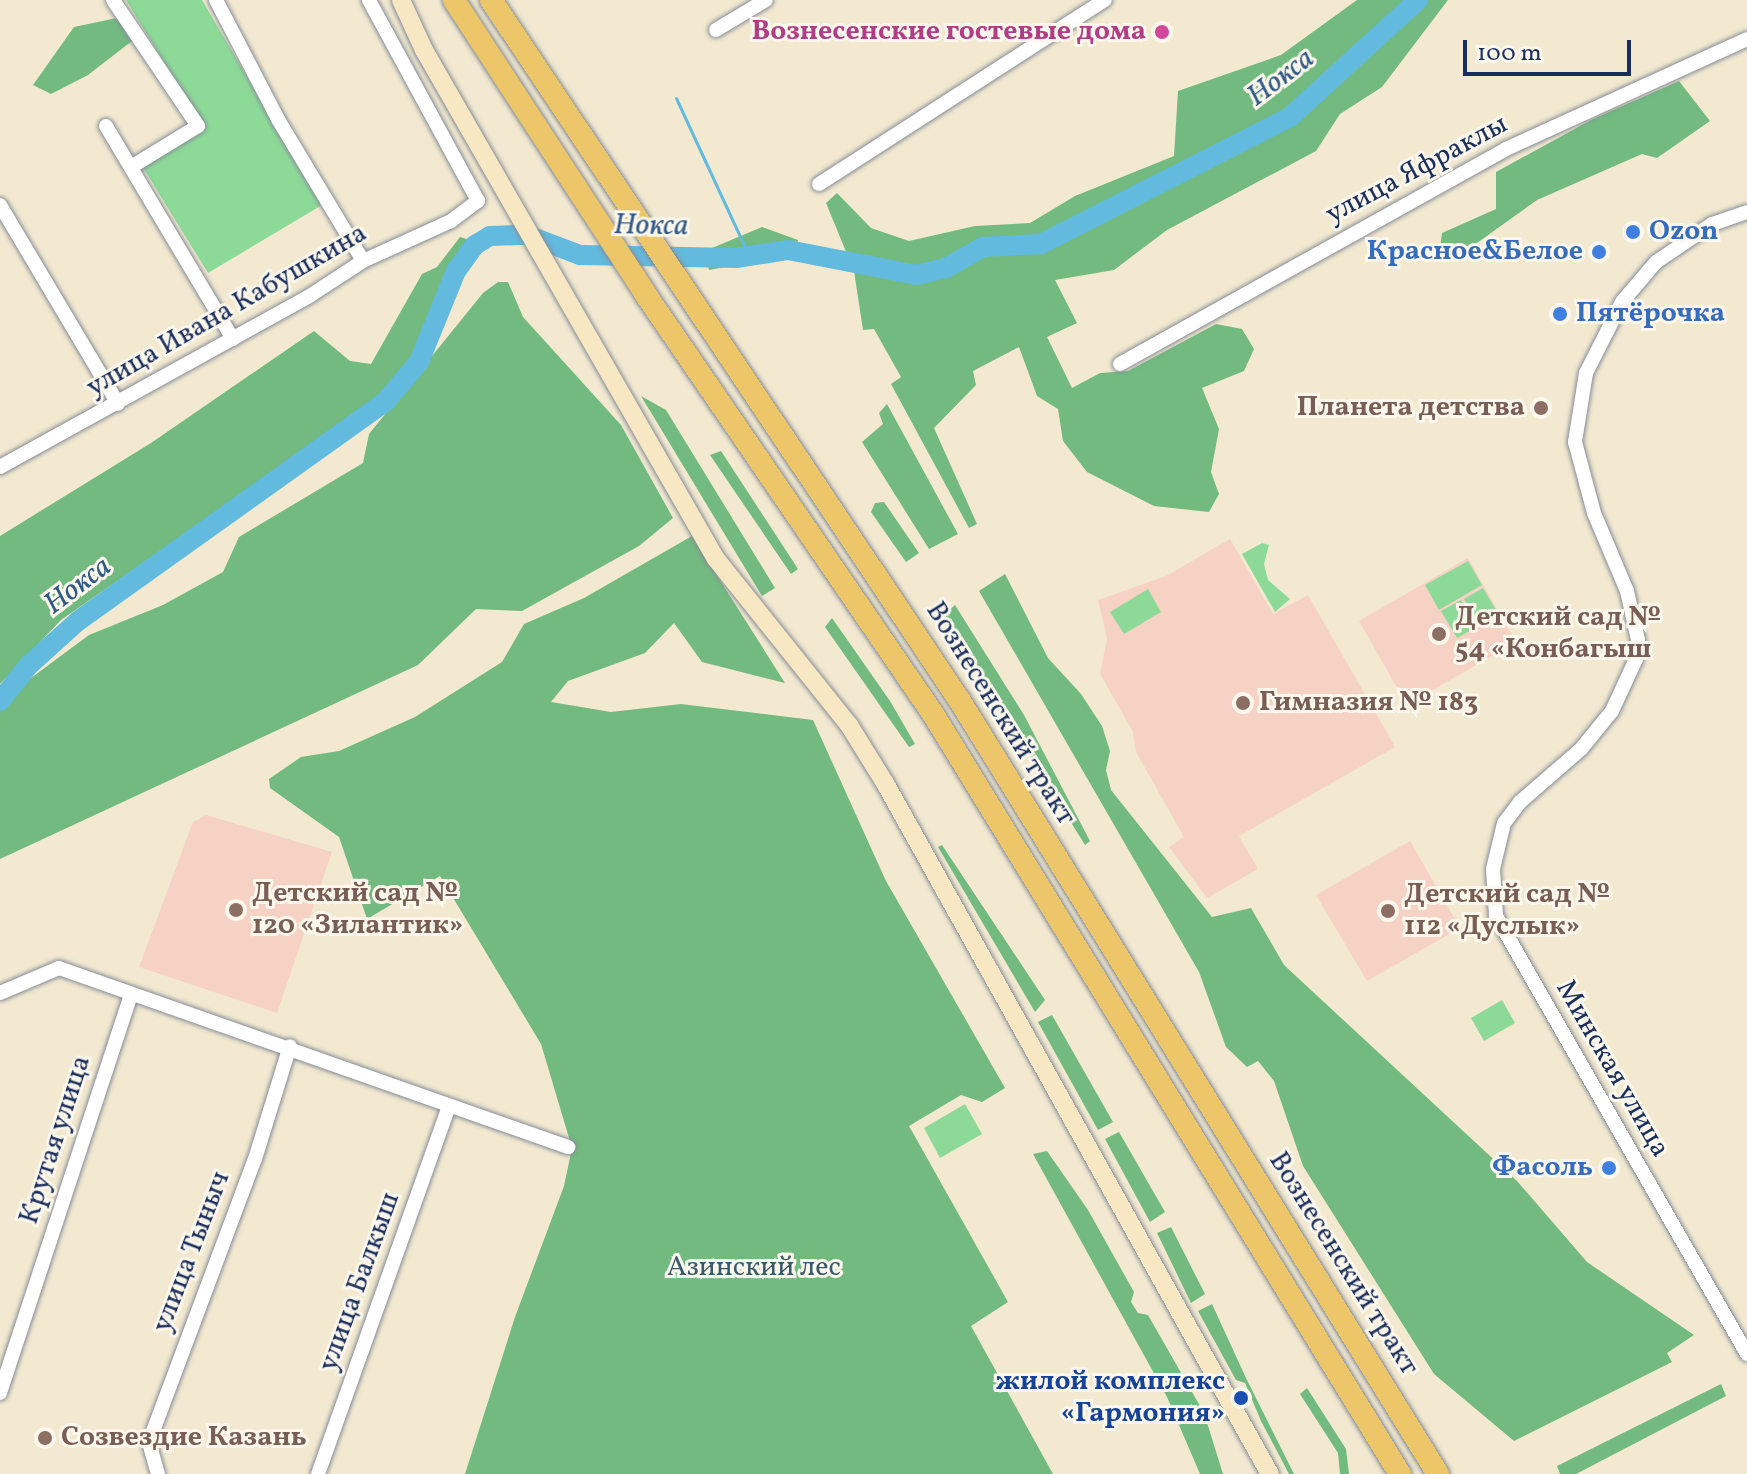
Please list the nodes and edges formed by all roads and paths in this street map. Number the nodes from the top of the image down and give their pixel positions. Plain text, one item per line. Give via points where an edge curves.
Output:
1 (113, 0) edge
2 (216, 0) edge
3 (369, 0) edge
4 (401, 0) edge
5 (454, 0) edge
6 (491, 0) edge
7 (766, 0) edge
8 (1105, 0) edge
9 (716, 30) dead end
10 (1747, 39) edge
11 (106, 126) dead end
12 (131, 167) junction
13 (819, 184) dead end
14 (0, 205) edge
15 (1747, 212) edge
16 (363, 261) junction
17 (233, 339) junction
18 (1120, 364) dead end
19 (118, 404) junction
20 (0, 467) edge
21 (0, 993) edge
22 (131, 995) junction
23 (290, 1046) junction
24 (449, 1106) junction
25 (568, 1147) dead end
26 (1747, 1354) edge
27 (0, 1393) edge
28 (158, 1474) edge
29 (318, 1474) edge
30 (1270, 1474) edge
31 (1400, 1474) edge
32 (1438, 1474) edge

1 - 12 street via 198,126
2 - 16 street via 279,121
3 - 16 street, улица Ивана Кабушкина via 478,201 451,221
4 - 30 street via 424,50 716,559 840,712 878,771
5 - 31 main road, Вознесенский тракт via 646,295 933,714
6 - 32 main road, Вознесенский тракт via 960,701
7 - 9 street
8 - 13 street
10 - 18 street, улица Яфраклы via 1506,149
11 - 12 street
12 - 17 street
14 - 19 street
15 - 26 street, Минская улица via 1712,224 1656,262 1622,302 1586,373 1575,442 1594,513 1627,591 1638,640 1636,659 1612,711 1581,749 1520,802 1504,823 1493,869 1496,916 1502,929
16 - 17 street, улица Ивана Кабушкина
17 - 19 street, улица Ивана Кабушкина
19 - 20 street, улица Ивана Кабушкина
21 - 22 street via 59,968
22 - 23 street
22 - 27 street, Крутая улица
23 - 24 street
23 - 28 street, улица Тыныч via 255,1159 149,1442
24 - 25 street
24 - 29 street, улица Балкыш

